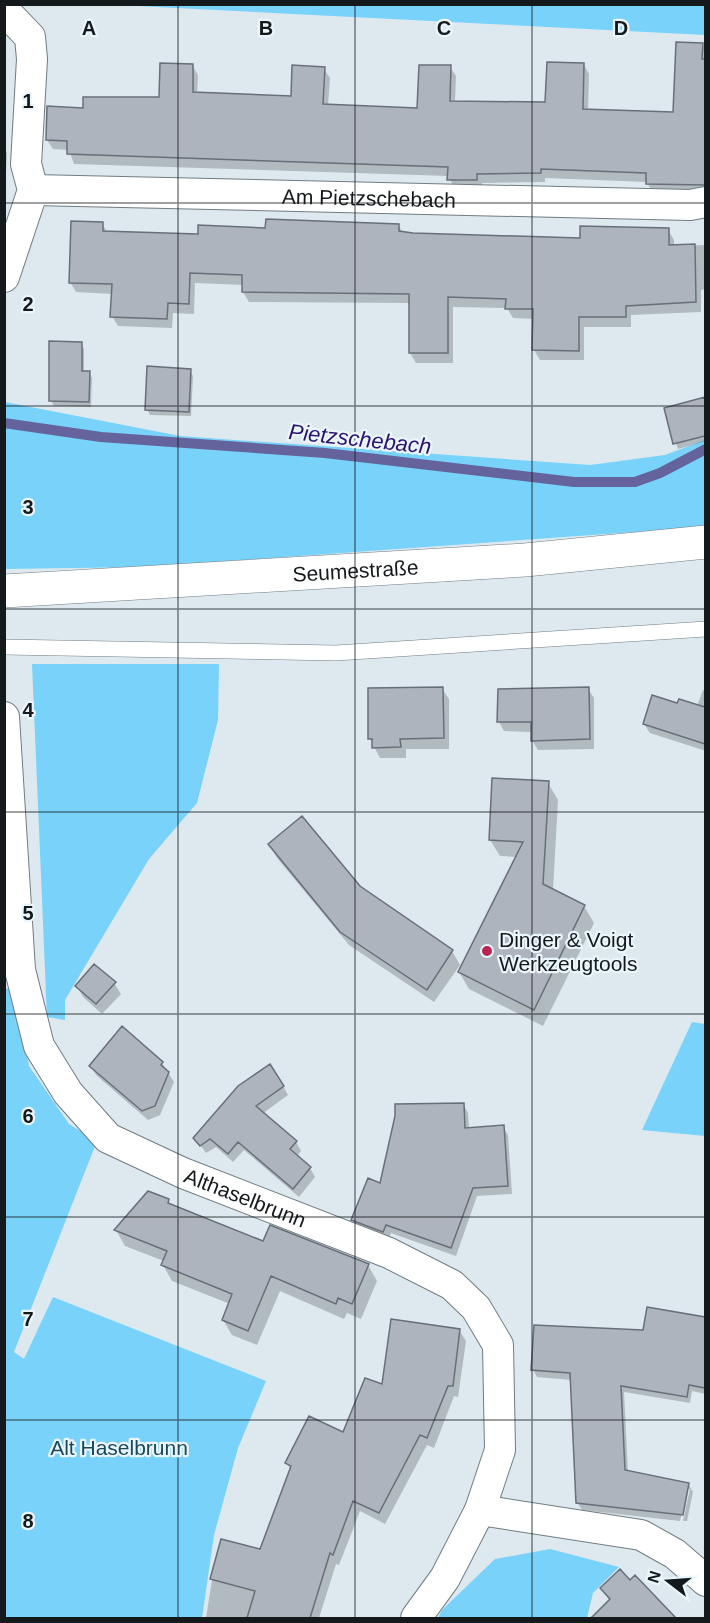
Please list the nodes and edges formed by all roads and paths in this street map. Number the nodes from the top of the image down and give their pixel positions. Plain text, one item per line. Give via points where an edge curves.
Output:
1 (4, 10) edge
2 (33, 189) junction
3 (705, 202) edge
4 (4, 277) edge
5 (705, 542) edge
6 (4, 591) edge
7 (705, 629) edge
8 (4, 647) edge
9 (4, 717) edge
10 (12, 970) edge
11 (480, 1510) junction
12 (705, 1581) edge
13 (416, 1618) edge

1 - 2 street via 30,37 26,164
2 - 3 street, Am Pietzschebach via 690,205
2 - 4 street
5 - 6 street, Seumestraße via 525,560
7 - 8 lane via 336,653
9 - 10 street, Althaselbrunn
10 - 11 street, Althaselbrunn via 39,1046 68,1093 108,1138 183,1173 389,1253 452,1285 476,1308 498,1345 500,1415 500,1450
11 - 12 street via 641,1535 675,1554
11 - 13 street, Althaselbrunn via 444,1578

